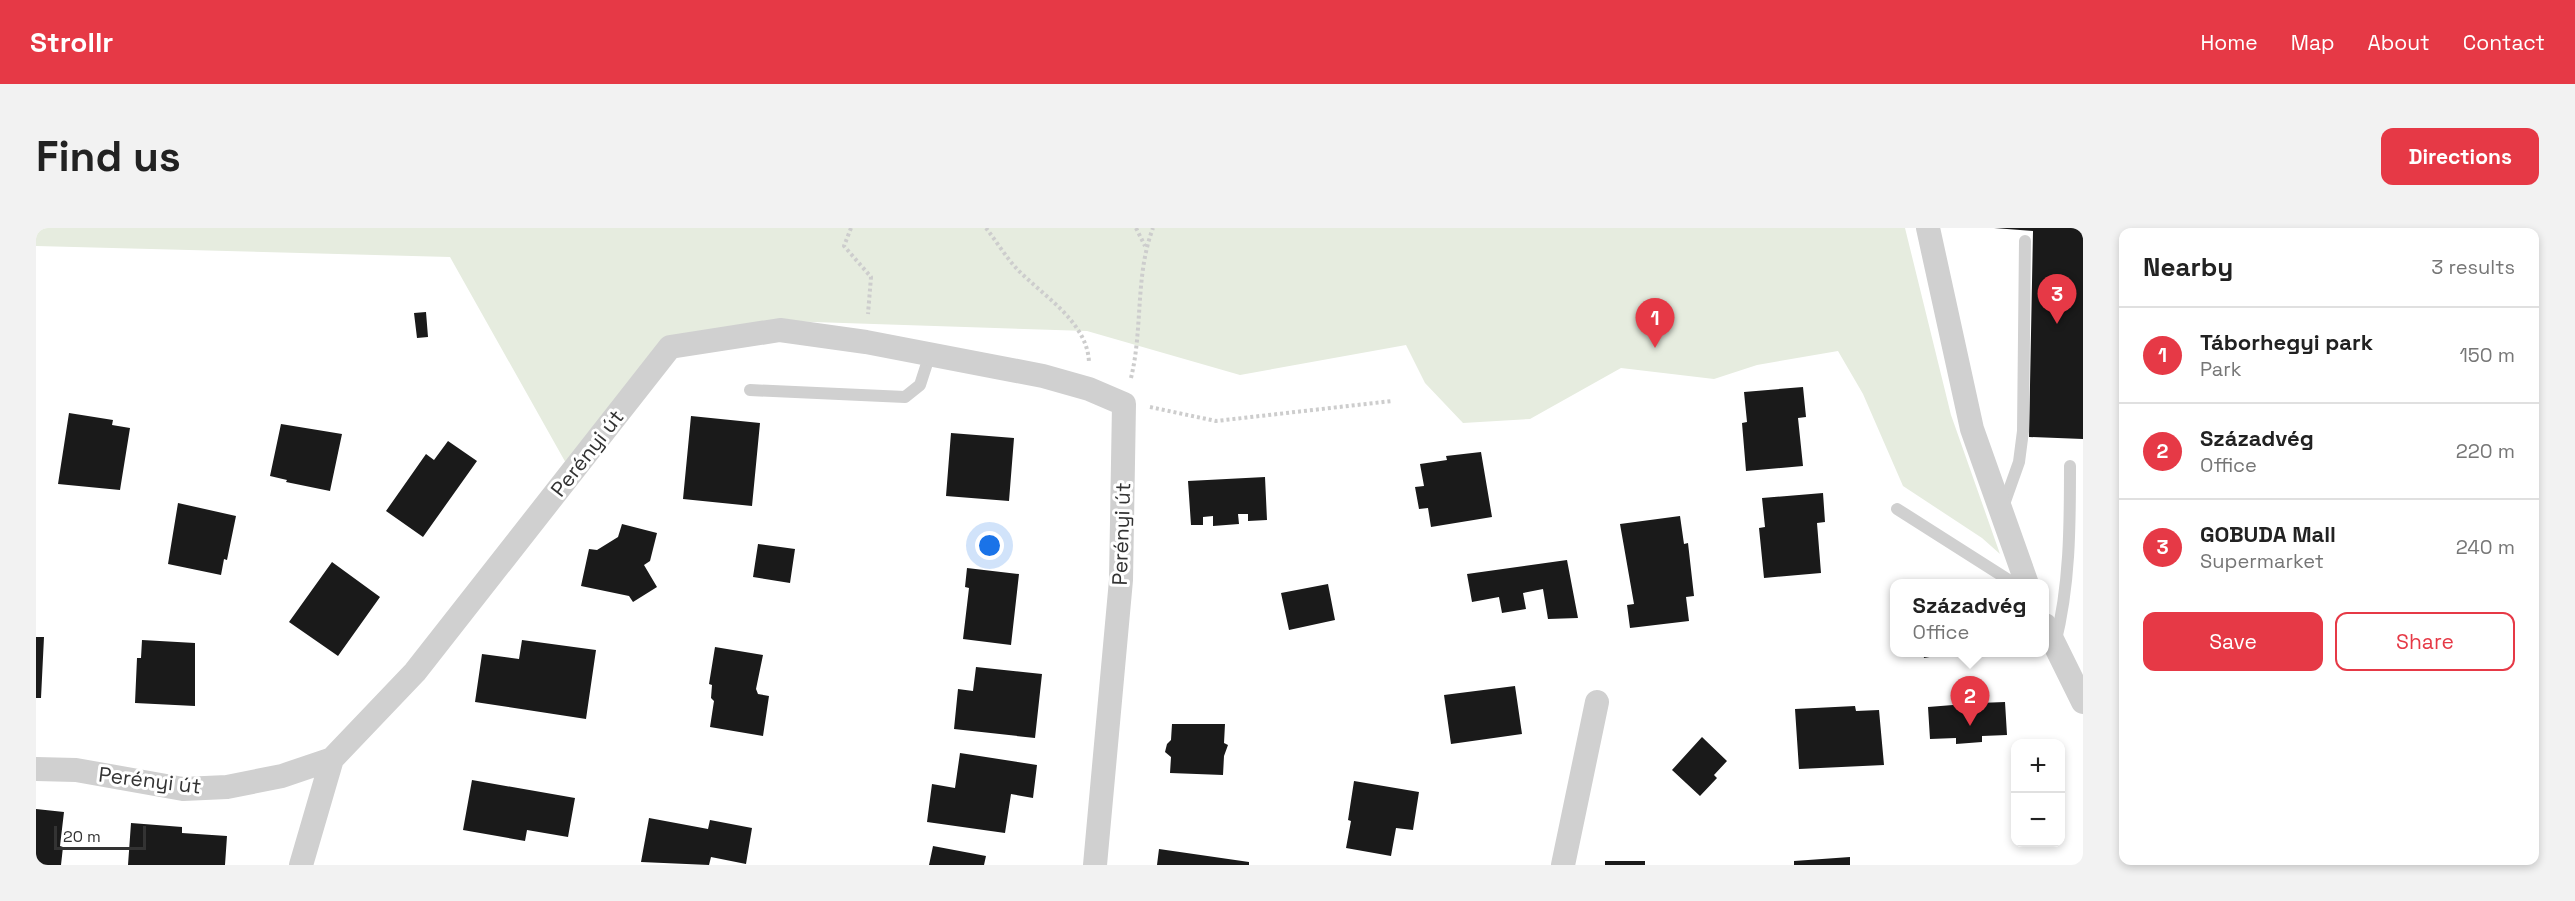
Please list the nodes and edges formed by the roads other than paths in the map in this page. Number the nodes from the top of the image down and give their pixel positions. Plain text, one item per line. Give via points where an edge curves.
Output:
1 (1928, 228) edge
2 (2025, 241) dead end
3 (930, 354) junction
4 (750, 390) dead end
5 (2070, 466) dead end
6 (1897, 509) dead end
7 (2002, 512) junction
8 (2007, 579) edge
9 (2025, 579) edge
10 (2049, 634) edge
11 (2055, 647) junction
12 (1597, 702) dead end
13 (2083, 702) edge
14 (332, 759) junction
15 (36, 769) edge
16 (301, 865) edge
17 (1095, 865) edge
18 (1563, 865) edge

1 - 7 street via 1972,429
2 - 7 lane via 2023,431 2019,462
3 - 4 lane via 920,385 905,397
3 - 14 street, Perényi út via 780,330 670,347 415,672
3 - 17 street, Perényi út via 1043,375 1124,404 1120,580
5 - 11 lane via 2069,560 2064,611
6 - 8 lane
7 - 9 street
10 - 11 street
11 - 13 street
12 - 18 street
14 - 15 street, Perényi út via 282,776 227,787 183,789 76,770
14 - 16 street, Perényi út

